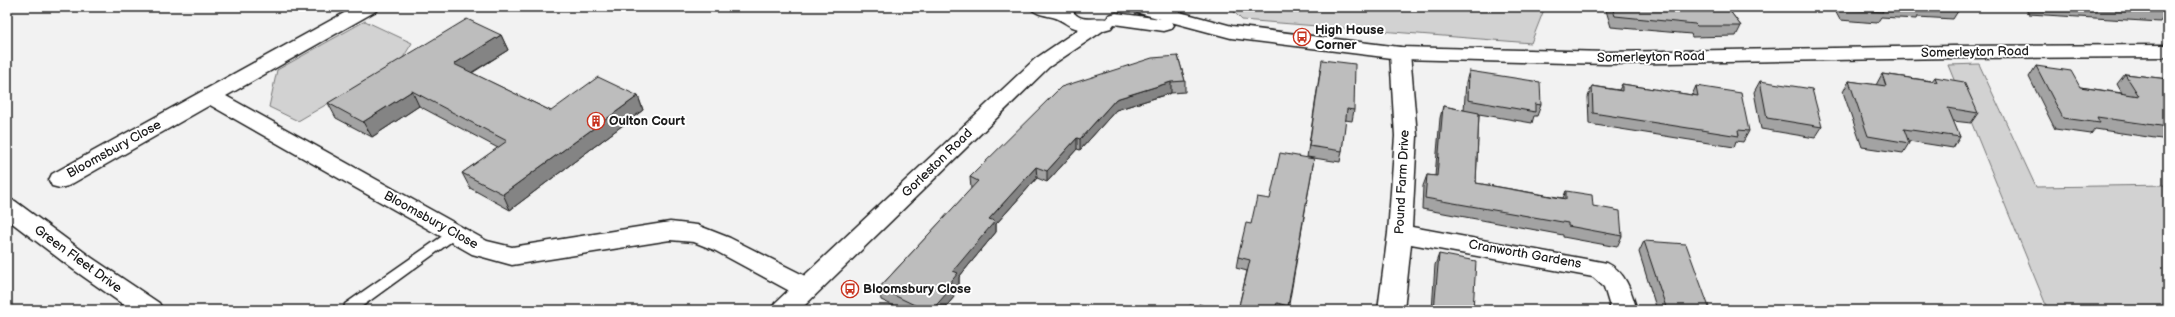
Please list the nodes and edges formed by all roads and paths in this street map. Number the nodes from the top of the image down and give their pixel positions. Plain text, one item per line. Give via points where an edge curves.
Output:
1 (369, 7) edge
2 (1039, 7) edge
3 (1140, 7) edge
4 (1064, 12) edge
5 (1113, 17) edge
6 (1231, 32) junction
7 (2168, 51) edge
8 (1400, 53) junction
9 (1042, 63) junction
10 (210, 96) junction
11 (60, 180) dead end
12 (7, 207) edge
13 (1400, 233) junction
14 (454, 234) junction
15 (806, 288) junction
16 (350, 308) dead end
17 (150, 310) edge
18 (784, 310) edge
19 (1392, 310) edge
20 (1624, 310) edge

1 - 10 main road, Bloomsbury Close
2 - 4 main road
3 - 6 main road, Somerleyton Road
4 - 5 main road via 1077,23
4 - 9 main road
5 - 6 main road
5 - 9 main road, Gorleston Road
6 - 8 main road, Somerleyton Road
7 - 8 main road, Somerleyton Road via 1607,58
8 - 13 main road, Pound Farm Drive via 1406,136
9 - 15 main road, Gorleston Road
10 - 11 main road, Bloomsbury Close
10 - 14 main road, Bloomsbury Close
12 - 17 main road, Green Fleet Drive
13 - 19 main road, Pound Farm Drive
13 - 20 main road, Cranworth Gardens via 1598,269 1608,273 1613,279
14 - 15 main road, Bloomsbury Close via 480,248 512,256 670,231 697,234 722,244
14 - 16 lane
15 - 18 main road, Gorleston Road

